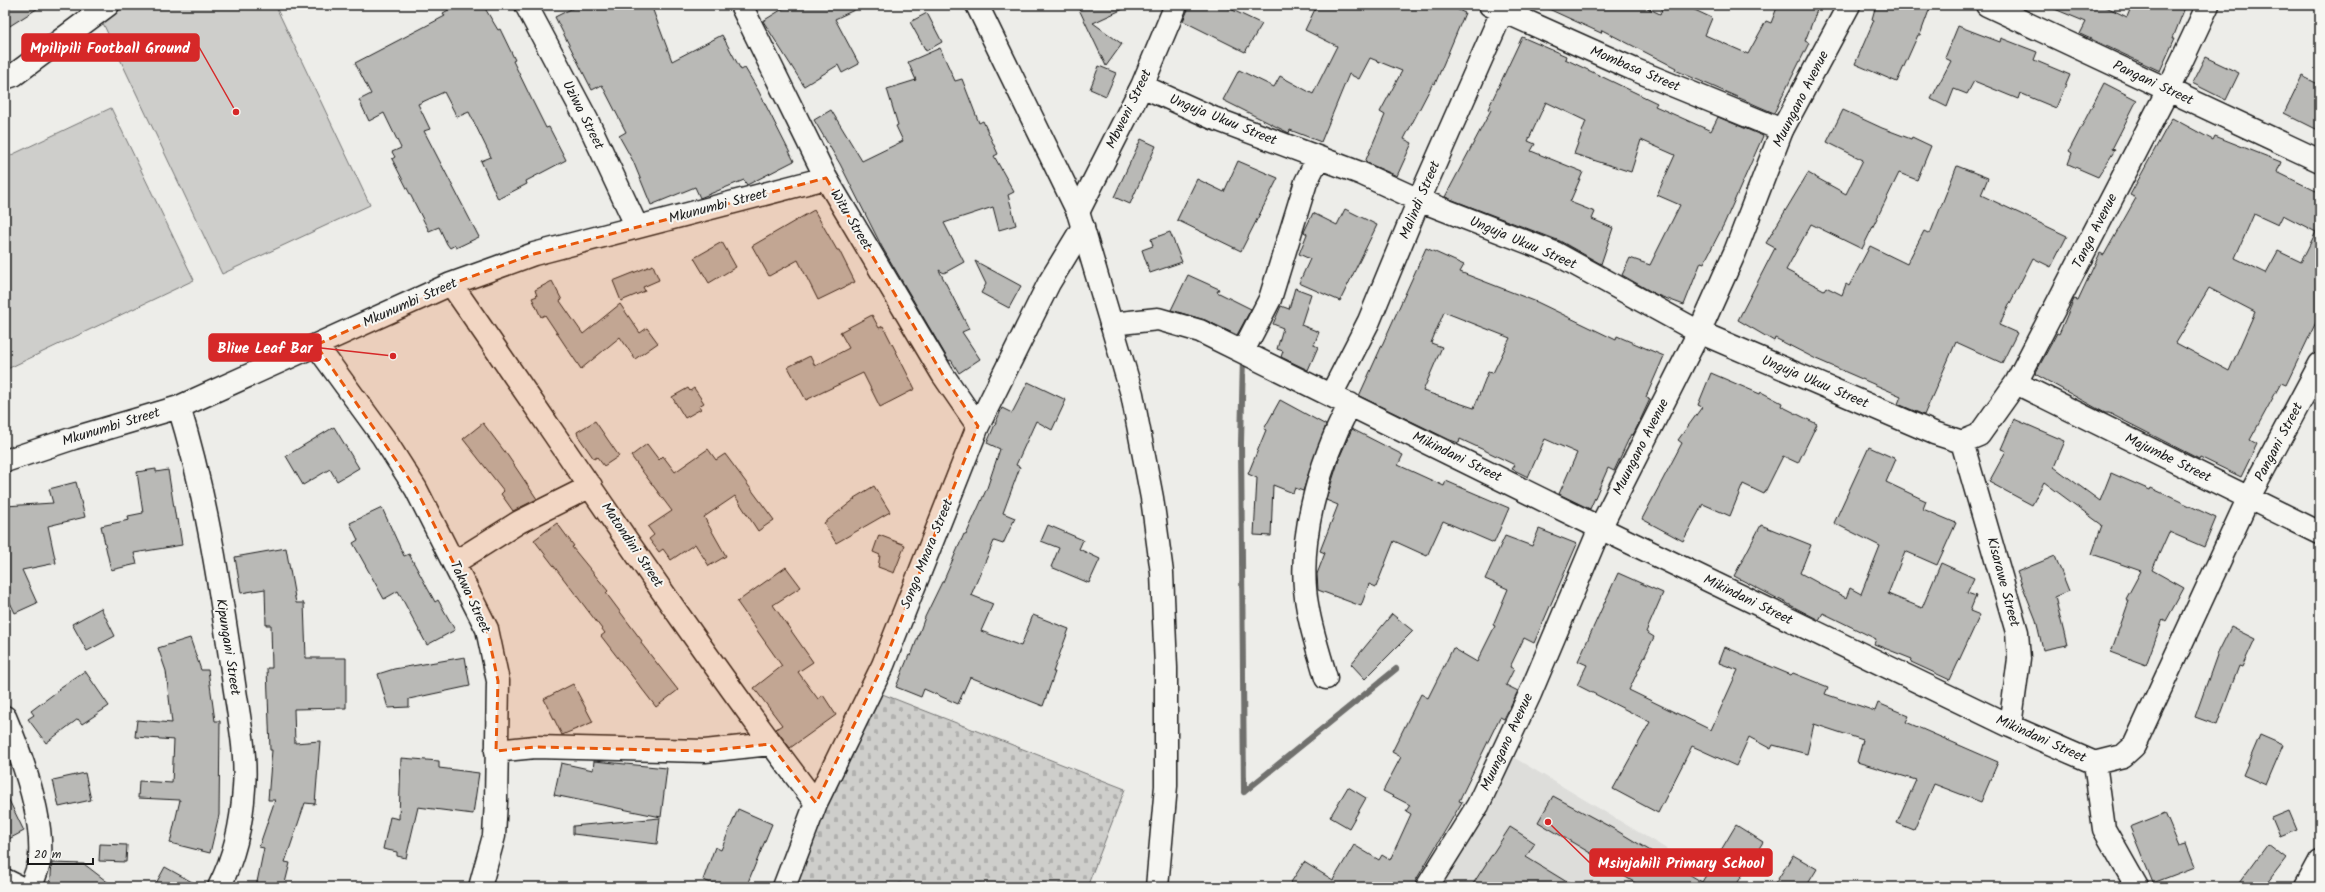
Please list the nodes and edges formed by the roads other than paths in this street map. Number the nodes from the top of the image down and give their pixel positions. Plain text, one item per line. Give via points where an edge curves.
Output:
1 (108, 5) edge
2 (526, 5) edge
3 (741, 5) edge
4 (977, 5) edge
5 (1176, 5) edge
6 (1849, 5) edge
7 (1987, 5) edge
8 (2208, 5) edge
9 (1499, 7) edge
10 (5, 78) edge
11 (1142, 86) junction
12 (2168, 90) junction
13 (1782, 130) junction
14 (1318, 158) junction
15 (2320, 161) edge
16 (826, 178) junction
17 (1419, 200) junction
18 (1081, 219) junction
19 (637, 227) junction
20 (451, 284) junction
21 (1111, 324) junction
22 (1699, 332) junction
23 (316, 345) junction
24 (1243, 351) junction
25 (2320, 364) edge
26 (2016, 383) junction
27 (1341, 399) junction
28 (179, 407) junction
29 (978, 426) junction
30 (1962, 442) junction
31 (5, 461) edge
32 (591, 486) junction
33 (2249, 498) junction
34 (1600, 528) junction
35 (2320, 533) edge
36 (454, 563) junction
37 (1326, 678) dead end
38 (5, 717) edge
39 (2010, 726) junction
40 (770, 744) junction
41 (496, 751) junction
42 (2095, 763) junction
43 (816, 804) junction
44 (2104, 829) junction
45 (2320, 861) edge
46 (5, 880) edge
47 (19, 887) edge
48 (31, 887) edge
49 (220, 887) edge
50 (480, 887) edge
51 (784, 887) edge
52 (1157, 887) edge
53 (1427, 887) edge
54 (2120, 887) edge
55 (2137, 887) edge
56 (2306, 887) edge

1 - 10 main road via 14,75
2 - 19 main road, Uziwa Street via 587,120
3 - 16 main road, Witu Street
4 - 18 main road
5 - 11 main road, Mbweni Street
6 - 13 main road, Muungano Avenue
7 - 12 main road, Pangani Street
8 - 12 main road, Tanga Avenue
9 - 13 main road, Mombasa Street via 1633,69
9 - 17 main road, Malindi Street
11 - 14 main road, Unguja Ukuu Street via 1213,118
11 - 18 main road, Mbweni Street
12 - 15 main road, Pangani Street
12 - 26 main road, Tanga Avenue
13 - 22 main road, Muungano Avenue
14 - 17 main road, Unguja Ukuu Street via 1360,173
14 - 24 main road via 1306,182 1270,300
16 - 19 main road, Mkunumbi Street
16 - 29 main road, Witu Street via 943,375
17 - 22 main road, Unguja Ukuu Street via 1555,253
17 - 27 main road, Malindi Street via 1369,321
18 - 21 main road
18 - 29 main road, Songo Mnara Street
19 - 20 main road, Mkunumbi Street via 534,254
20 - 23 main road, Mkunumbi Street
20 - 32 main road, Matondini Street
21 - 24 main road, Mikindani Street via 1158,319 1200,331
21 - 52 main road via 1132,394 1152,498 1162,573 1166,668 1166,786
22 - 30 main road, Unguja Ukuu Street via 1934,433
22 - 34 main road, Muungano Avenue
23 - 28 main road, Mkunumbi Street
23 - 36 main road, Takwa Street via 416,489
24 - 27 main road, Mikindani Street
25 - 33 main road, Pangani Street
26 - 30 main road, Tanga Avenue via 1979,435
26 - 33 main road, Majumbe Street
27 - 34 main road, Mikindani Street
27 - 37 main road, Malindi Street via 1338,426 1325,462 1304,553 1307,610
28 - 31 main road, Mkunumbi Street
28 - 49 main road, Kipungani Street via 208,530 227,635 241,737 244,786 240,829
29 - 43 main road, Songo Mnara Street via 883,665
30 - 39 main road, Kisarawe Street via 2017,632 2019,659
32 - 36 main road via 519,522
32 - 40 main road, Matondini Street
33 - 35 main road, Majumbe Street
33 - 42 main road, Mikindani Street via 2134,746 2123,756
34 - 39 main road, Mikindani Street
34 - 53 main road, Muungano Avenue via 1530,694 1478,805
36 - 41 main road, Takwa Street via 487,629 498,681
38 - 48 main road via 37,816 40,857
39 - 42 main road, Mikindani Street
40 - 41 main road via 705,751 550,747
40 - 43 main road, Matondini Street
41 - 50 main road, Takwa Street via 494,836
42 - 44 main road
43 - 51 main road, Songo Mnara Street
44 - 54 main road
44 - 55 main road
45 - 56 main road
46 - 47 main road

